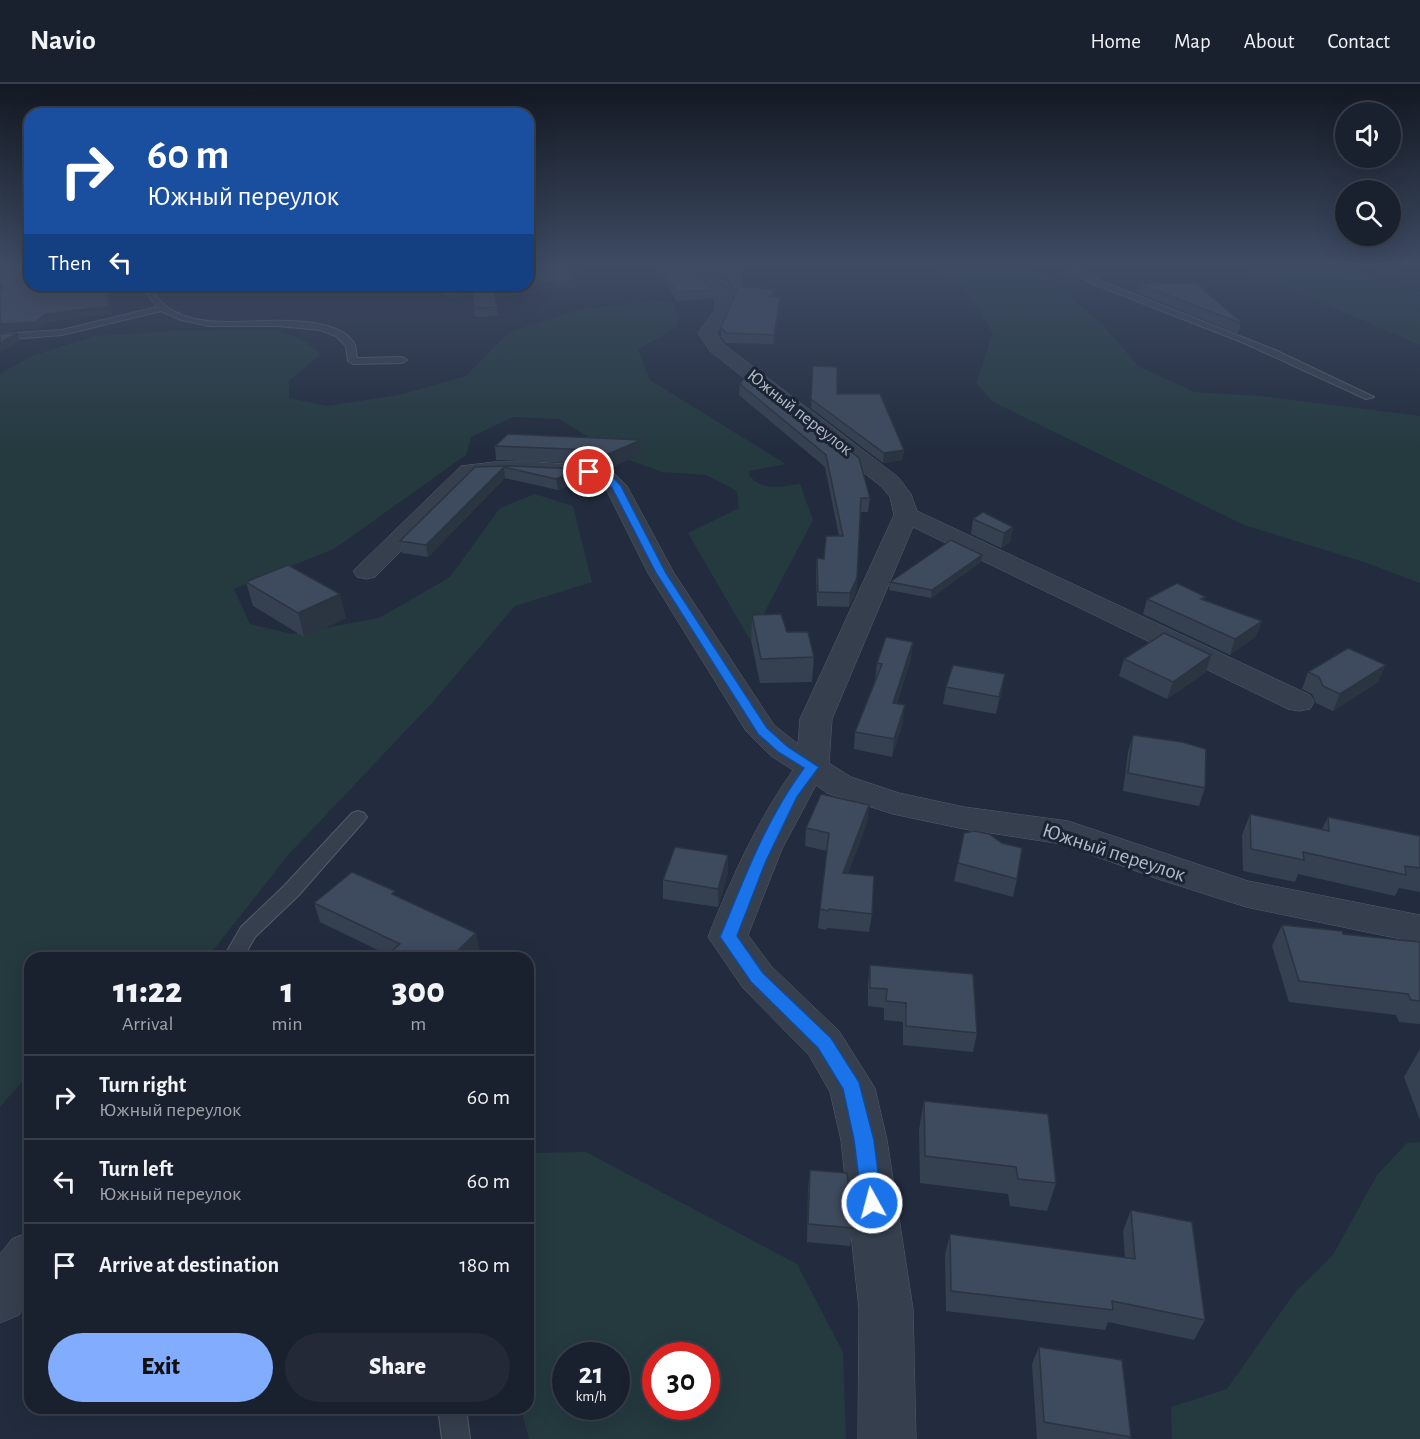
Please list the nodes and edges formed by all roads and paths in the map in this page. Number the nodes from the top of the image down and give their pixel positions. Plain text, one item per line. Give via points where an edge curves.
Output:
1 (100, 326) edge
2 (316, 326) edge
3 (712, 326) edge
4 (1210, 326) edge
5 (0, 337) edge
6 (402, 360) dead end
7 (1369, 398) dead end
8 (906, 516) junction
9 (366, 571) dead end
10 (1299, 702) dead end
11 (812, 767) junction
12 (358, 817) dead end
13 (1420, 930) edge
14 (236, 952) edge
15 (24, 1264) edge
16 (0, 1297) edge
17 (453, 1414) edge
18 (456, 1439) edge
19 (887, 1439) edge

1 - 5 lane via 34,338
2 - 6 lane via 333,330 347,340 354,352 353,361
3 - 8 street, Южный переулок via 707,333 716,347 890,482 901,493
4 - 7 lane via 1295,361
8 - 10 street
8 - 11 street via 816,719
9 - 11 street, Южный переулок via 476,468 607,476 661,573 762,731
11 - 13 street, Южный переулок via 839,785 893,802 964,818 1068,833 1246,894
11 - 19 street via 790,796 728,937 757,977 824,1043 852,1088 864,1140 886,1309
12 - 14 lane via 248,932
15 - 16 street
17 - 18 lane

